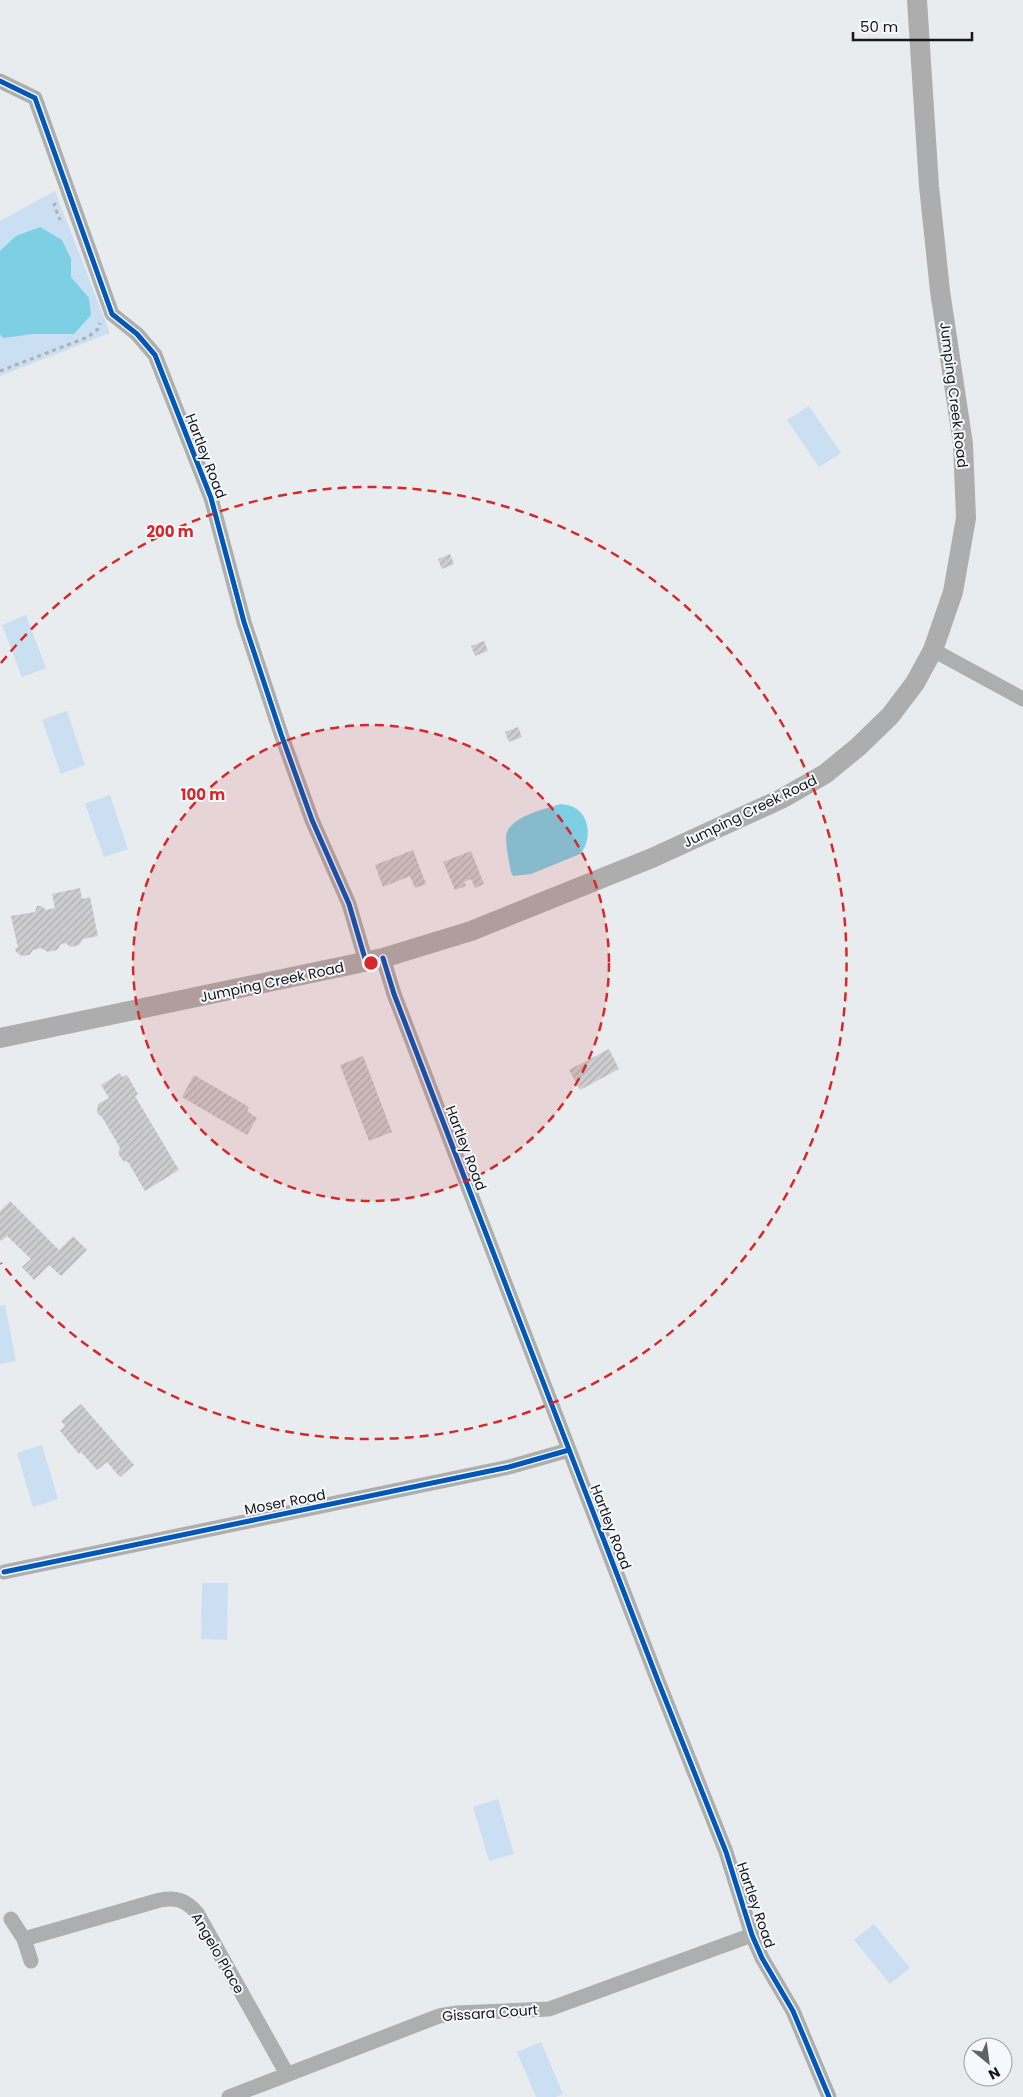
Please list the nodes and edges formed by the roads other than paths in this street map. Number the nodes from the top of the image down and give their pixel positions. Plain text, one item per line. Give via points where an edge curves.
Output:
1 (917, 0) edge
2 (0, 81) edge
3 (933, 650) junction
4 (1023, 699) edge
5 (375, 960) junction
6 (0, 1038) edge
7 (569, 1450) junction
8 (4, 1572) dead end
9 (11, 1920) dead end
10 (752, 1934) junction
11 (24, 1939) junction
12 (31, 1961) dead end
13 (287, 2074) junction
14 (229, 2097) edge
15 (829, 2097) edge

1 - 3 main road, Jumping Creek Road via 929,186 940,291 963,444 966,518 953,592
2 - 5 street, Hartley Road via 35,98 112,314 137,334 159,364 211,498 244,622 292,767 312,820
3 - 4 street
3 - 5 main road, Jumping Creek Road via 914,683 858,747 825,774 781,799 556,898 471,931
5 - 6 main road, Jumping Creek Road
5 - 7 street, Hartley Road via 394,994
7 - 8 street, Moser Road via 490,1471
7 - 10 street, Hartley Road via 726,1852
9 - 11 street
10 - 13 street, Gissara Court via 562,2006 533,2011 442,2015
10 - 15 street, Hartley Road via 793,2011
11 - 12 street
11 - 13 street, Angelo Place via 160,1900 173,1898 185,1901 196,1913
13 - 14 street, Gissara Court

